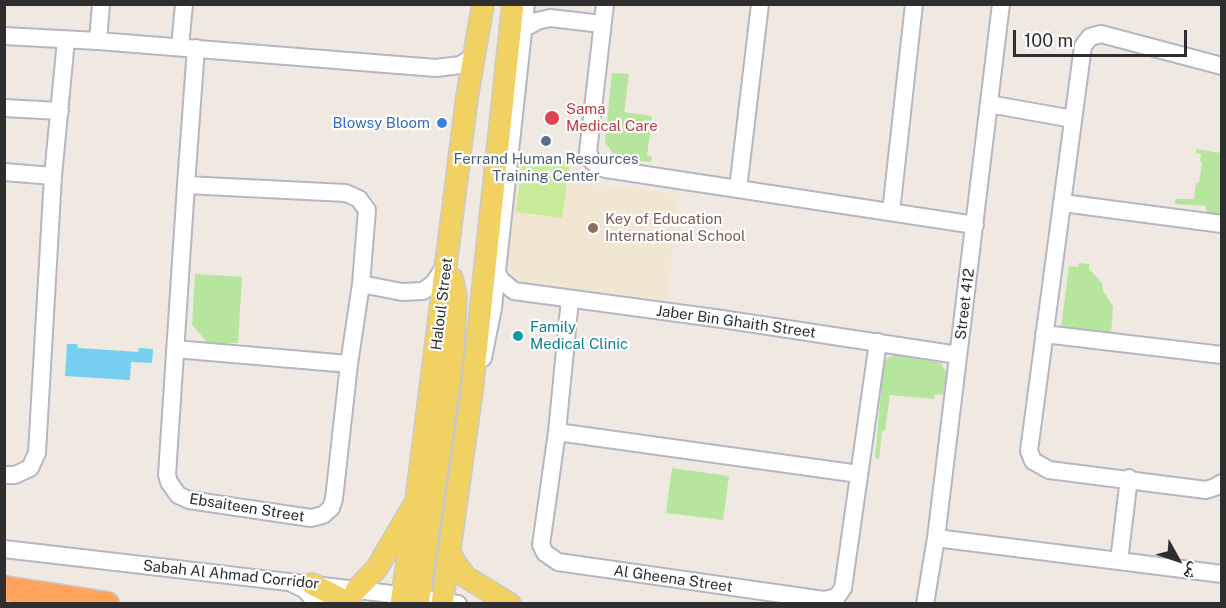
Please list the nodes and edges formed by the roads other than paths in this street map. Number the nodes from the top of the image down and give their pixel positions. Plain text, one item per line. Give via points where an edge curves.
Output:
1 (101, 4) edge
2 (184, 4) edge
3 (483, 4) edge
4 (513, 4) edge
5 (526, 4) edge
6 (537, 4) edge
7 (605, 4) edge
8 (760, 4) edge
9 (914, 4) edge
10 (1001, 4) edge
11 (550, 18) junction
12 (602, 24) junction
13 (523, 29) junction
14 (4, 36) edge
15 (66, 40) junction
16 (98, 41) junction
17 (188, 48) junction
18 (473, 57) junction
19 (1221, 66) edge
20 (436, 68) junction
21 (467, 97) junction
22 (989, 104) junction
23 (4, 108) edge
24 (60, 111) junction
25 (1073, 119) junction
26 (4, 172) edge
27 (53, 176) junction
28 (186, 184) junction
29 (738, 189) junction
30 (1063, 203) junction
31 (891, 212) junction
32 (975, 225) junction
33 (1221, 225) edge
34 (447, 264) junction
35 (496, 272) junction
36 (361, 285) junction
37 (514, 291) junction
38 (570, 299) junction
39 (493, 308) junction
40 (1044, 334) junction
41 (878, 342) junction
42 (175, 349) junction
43 (958, 355) junction
44 (1221, 356) edge
45 (349, 364) junction
46 (472, 390) junction
47 (557, 432) junction
48 (859, 474) junction
49 (4, 475) edge
50 (1129, 478) junction
51 (1221, 483) edge
52 (416, 502) junction
53 (936, 538) junction
54 (4, 549) edge
55 (449, 551) junction
56 (1119, 561) junction
57 (1221, 574) edge
58 (4, 588) edge
59 (315, 594) edge
60 (354, 597) edge
61 (410, 600) edge
62 (107, 603) edge
63 (445, 603) edge
64 (510, 603) edge
65 (925, 603) edge

1 - 16 street
2 - 17 street, Ebsaiteen Street
3 - 18 main road, Haloul Street
4 - 46 main road
5 - 13 street
6 - 11 street
7 - 12 street
8 - 29 street
9 - 31 street
10 - 22 street, Street 412
11 - 12 street
11 - 13 street
12 - 29 street via 588,152 592,161 606,169
13 - 35 street
14 - 15 street
15 - 16 street
15 - 24 street
16 - 17 street
17 - 20 street
17 - 28 street, Ebsaiteen Street
18 - 20 street via 450,67
18 - 21 main road, Haloul Street
19 - 25 street via 1095,35 1086,42 1081,54
20 - 21 street via 456,78
21 - 34 main road, Haloul Street
22 - 25 street
22 - 32 street, Street 412
23 - 24 street
24 - 27 street
25 - 30 street
26 - 27 street
27 - 49 street via 37,453 30,468
28 - 36 street, Ebsaiteen Street via 353,195 368,215
28 - 42 street, Ebsaiteen Street
29 - 31 street
30 - 33 street
30 - 40 street
31 - 32 street
32 - 43 street, Street 412
34 - 36 street via 423,291 402,292
34 - 52 main road, Haloul Street
34 - 61 main road via 456,297 455,327
35 - 37 street
35 - 39 street
36 - 45 street, Ebsaiteen Street
37 - 38 street, Jaber Bin Ghaith Street
37 - 39 street
38 - 41 street, Jaber Bin Ghaith Street
38 - 47 street, Al Gheena Street
39 - 46 street
40 - 44 street
40 - 50 street via 1030,457 1049,470
41 - 43 street, Jaber Bin Ghaith Street
41 - 48 street, Al Gheena Street
42 - 45 street
42 - 45 street, Ebsaiteen Street via 168,475 174,491 189,500 311,518 323,515 332,504
43 - 53 street, Street 412
46 - 55 main road
47 - 48 street
47 - 48 street, Al Gheena Street via 541,545 550,558 824,600 837,597 843,588
50 - 51 street via 1206,489
50 - 56 street
52 - 60 main road via 377,568
52 - 61 main road, Haloul Street
53 - 56 street
53 - 65 street, Street 412
54 - 59 street, Sabah Al Ahmad Corridor via 290,582
55 - 63 main road
55 - 64 main road via 466,577
56 - 57 street
58 - 62 highway
59 - 60 main road
60 - 61 street
61 - 63 street

